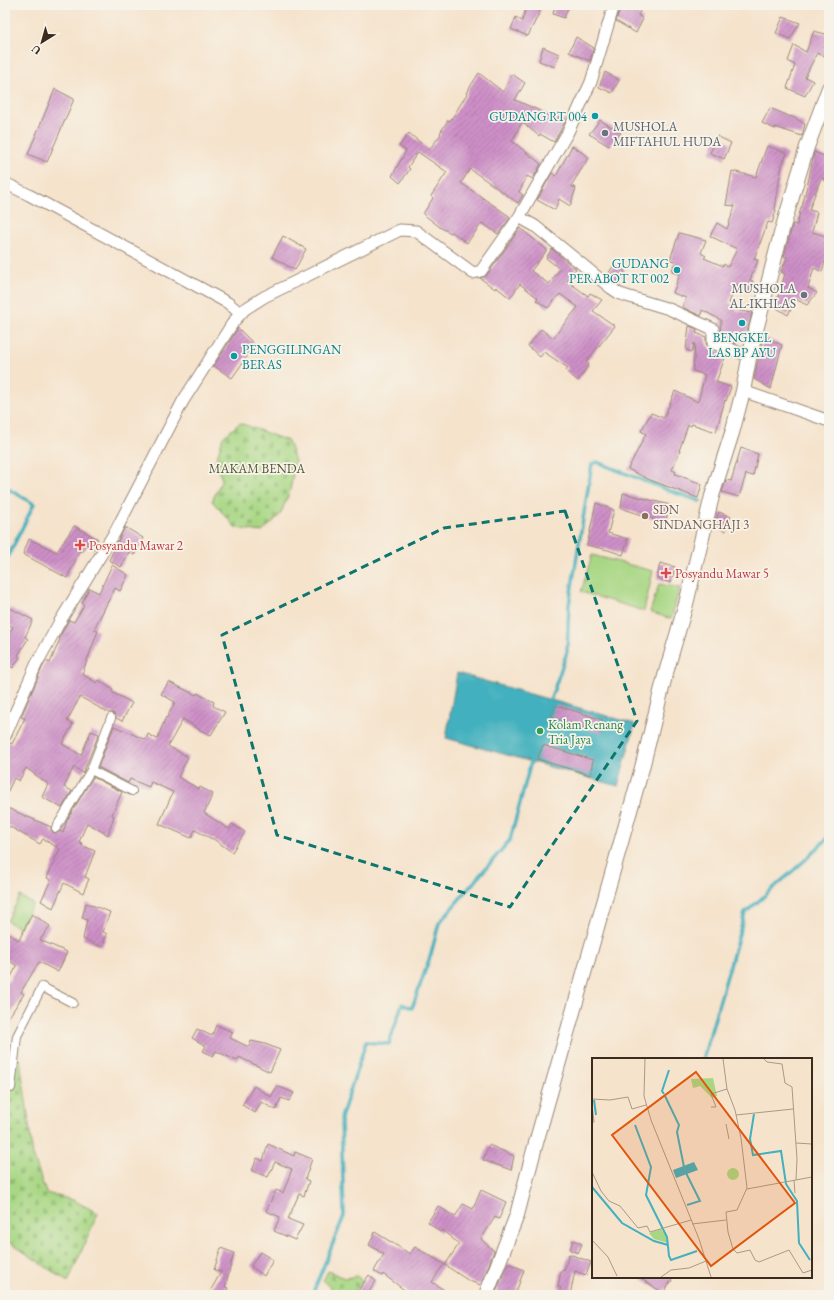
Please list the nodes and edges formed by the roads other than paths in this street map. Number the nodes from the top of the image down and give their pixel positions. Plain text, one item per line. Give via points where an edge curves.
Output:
1 (614, 5) edge
2 (829, 88) edge
3 (5, 183) edge
4 (519, 217) junction
5 (240, 313) junction
6 (749, 356) junction
7 (742, 391) junction
8 (829, 421) edge
9 (111, 718) dead end
10 (5, 736) edge
11 (91, 770) junction
12 (132, 791) dead end
13 (56, 828) dead end
14 (73, 1003) dead end
15 (5, 1086) edge
16 (486, 1295) edge

1 - 4 street via 591,82 568,132
2 - 6 street via 807,147 782,230
3 - 5 street via 223,300
4 - 5 street via 481,271 473,273 416,231 400,230 264,297
4 - 6 street via 535,226 620,294 669,309 713,329 713,343
5 - 10 street via 183,401 115,532 59,623 36,665
6 - 7 street
7 - 8 street
7 - 16 street via 712,496 642,768 517,1215
9 - 11 street
11 - 12 street
11 - 13 street
14 - 15 street via 42,987 17,1036 11,1088

